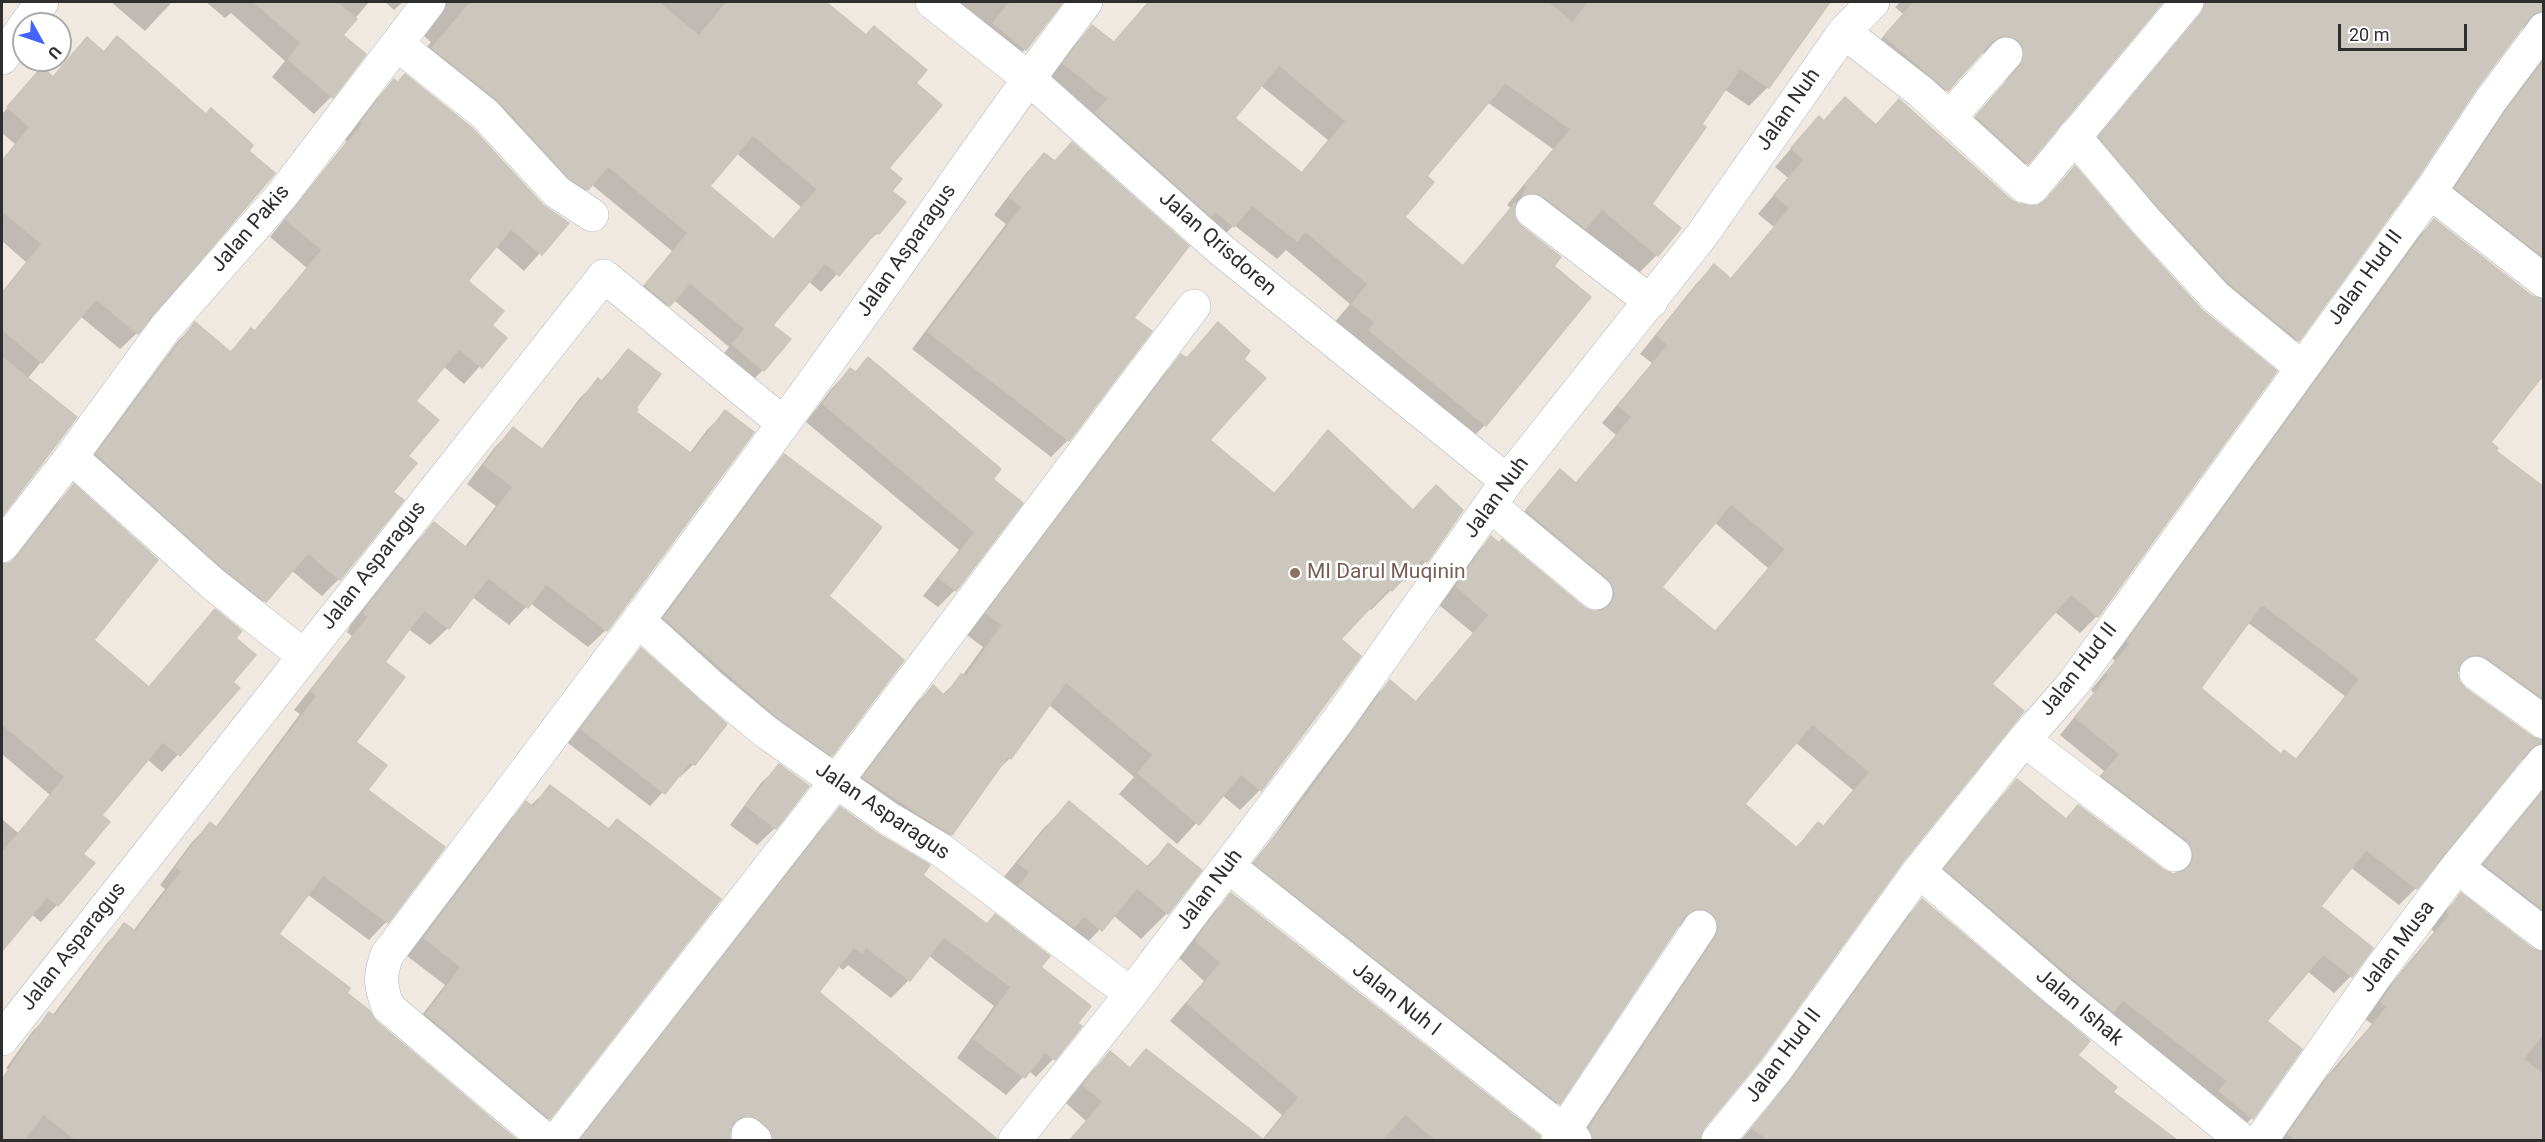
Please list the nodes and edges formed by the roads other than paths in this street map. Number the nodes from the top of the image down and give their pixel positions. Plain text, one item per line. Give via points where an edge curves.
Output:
1 (429, 2) edge
2 (932, 2) edge
3 (1086, 2) edge
4 (1873, 2) edge
5 (2187, 2) edge
6 (2544, 29) edge
7 (1844, 32) junction
8 (397, 44) junction
9 (2006, 54) dead end
10 (1028, 78) junction
11 (1949, 118) junction
12 (2074, 136) junction
13 (2430, 192) junction
14 (1532, 211) dead end
15 (592, 215) dead end
16 (2544, 281) edge
17 (1651, 302) junction
18 (1194, 306) dead end
19 (2301, 367) junction
20 (783, 423) junction
21 (71, 457) junction
22 (1499, 493) junction
23 (2, 546) edge
24 (1596, 593) dead end
25 (639, 621) junction
26 (304, 656) junction
27 (2476, 673) dead end
28 (2544, 722) edge
29 (2024, 740) junction
30 (2544, 761) edge
31 (836, 782) junction
32 (2175, 855) dead end
33 (1228, 866) junction
34 (2457, 867) junction
35 (1919, 871) junction
36 (1700, 927) dead end
37 (2544, 934) edge
38 (1131, 994) junction
39 (2, 1039) edge
40 (1566, 1137) edge
41 (2265, 1138) edge
42 (546, 1140) edge
43 (557, 1140) edge
44 (1015, 1140) edge
45 (1718, 1140) edge

1 - 8 street, Jalan Pakis
2 - 10 street, Jalan Qrisdoren
3 - 10 street, Jalan Asparagus
4 - 7 street, Jalan Nuh
5 - 12 street
6 - 13 street, Jalan Hud II
7 - 11 street
7 - 17 street, Jalan Nuh
8 - 15 street via 485,114 557,192
8 - 21 street, Jalan Pakis via 282,195 166,327
9 - 11 street
10 - 20 street, Jalan Asparagus
10 - 22 street, Jalan Qrisdoren
11 - 12 street via 2029,188
12 - 19 street via 2216,297
13 - 16 street
13 - 19 street, Jalan Hud II
14 - 17 street
17 - 22 street, Jalan Nuh
18 - 31 street
19 - 29 street, Jalan Hud II via 2073,684
20 - 25 street, Jalan Asparagus
20 - 26 street, Jalan Asparagus via 604,276
21 - 23 street, Jalan Pakis
21 - 26 street via 212,583
22 - 24 street, Jalan Qrisdoren
22 - 33 street, Jalan Nuh via 1339,719
25 - 31 street, Jalan Asparagus via 766,732
25 - 42 street, Jalan Asparagus via 387,955 380,974 388,1007
26 - 39 street, Jalan Asparagus
27 - 28 street
29 - 32 street
29 - 35 street, Jalan Hud II
30 - 34 street, Jalan Musa
31 - 38 street, Jalan Asparagus via 941,850
31 - 43 street
33 - 38 street, Jalan Nuh
33 - 40 street, Jalan Nuh I
34 - 37 street
34 - 41 street, Jalan Musa via 2338,1028
35 - 41 street, Jalan Ishak via 2058,991
35 - 45 street, Jalan Hud II via 1775,1071
36 - 40 street
38 - 44 street, Jalan Nuh

